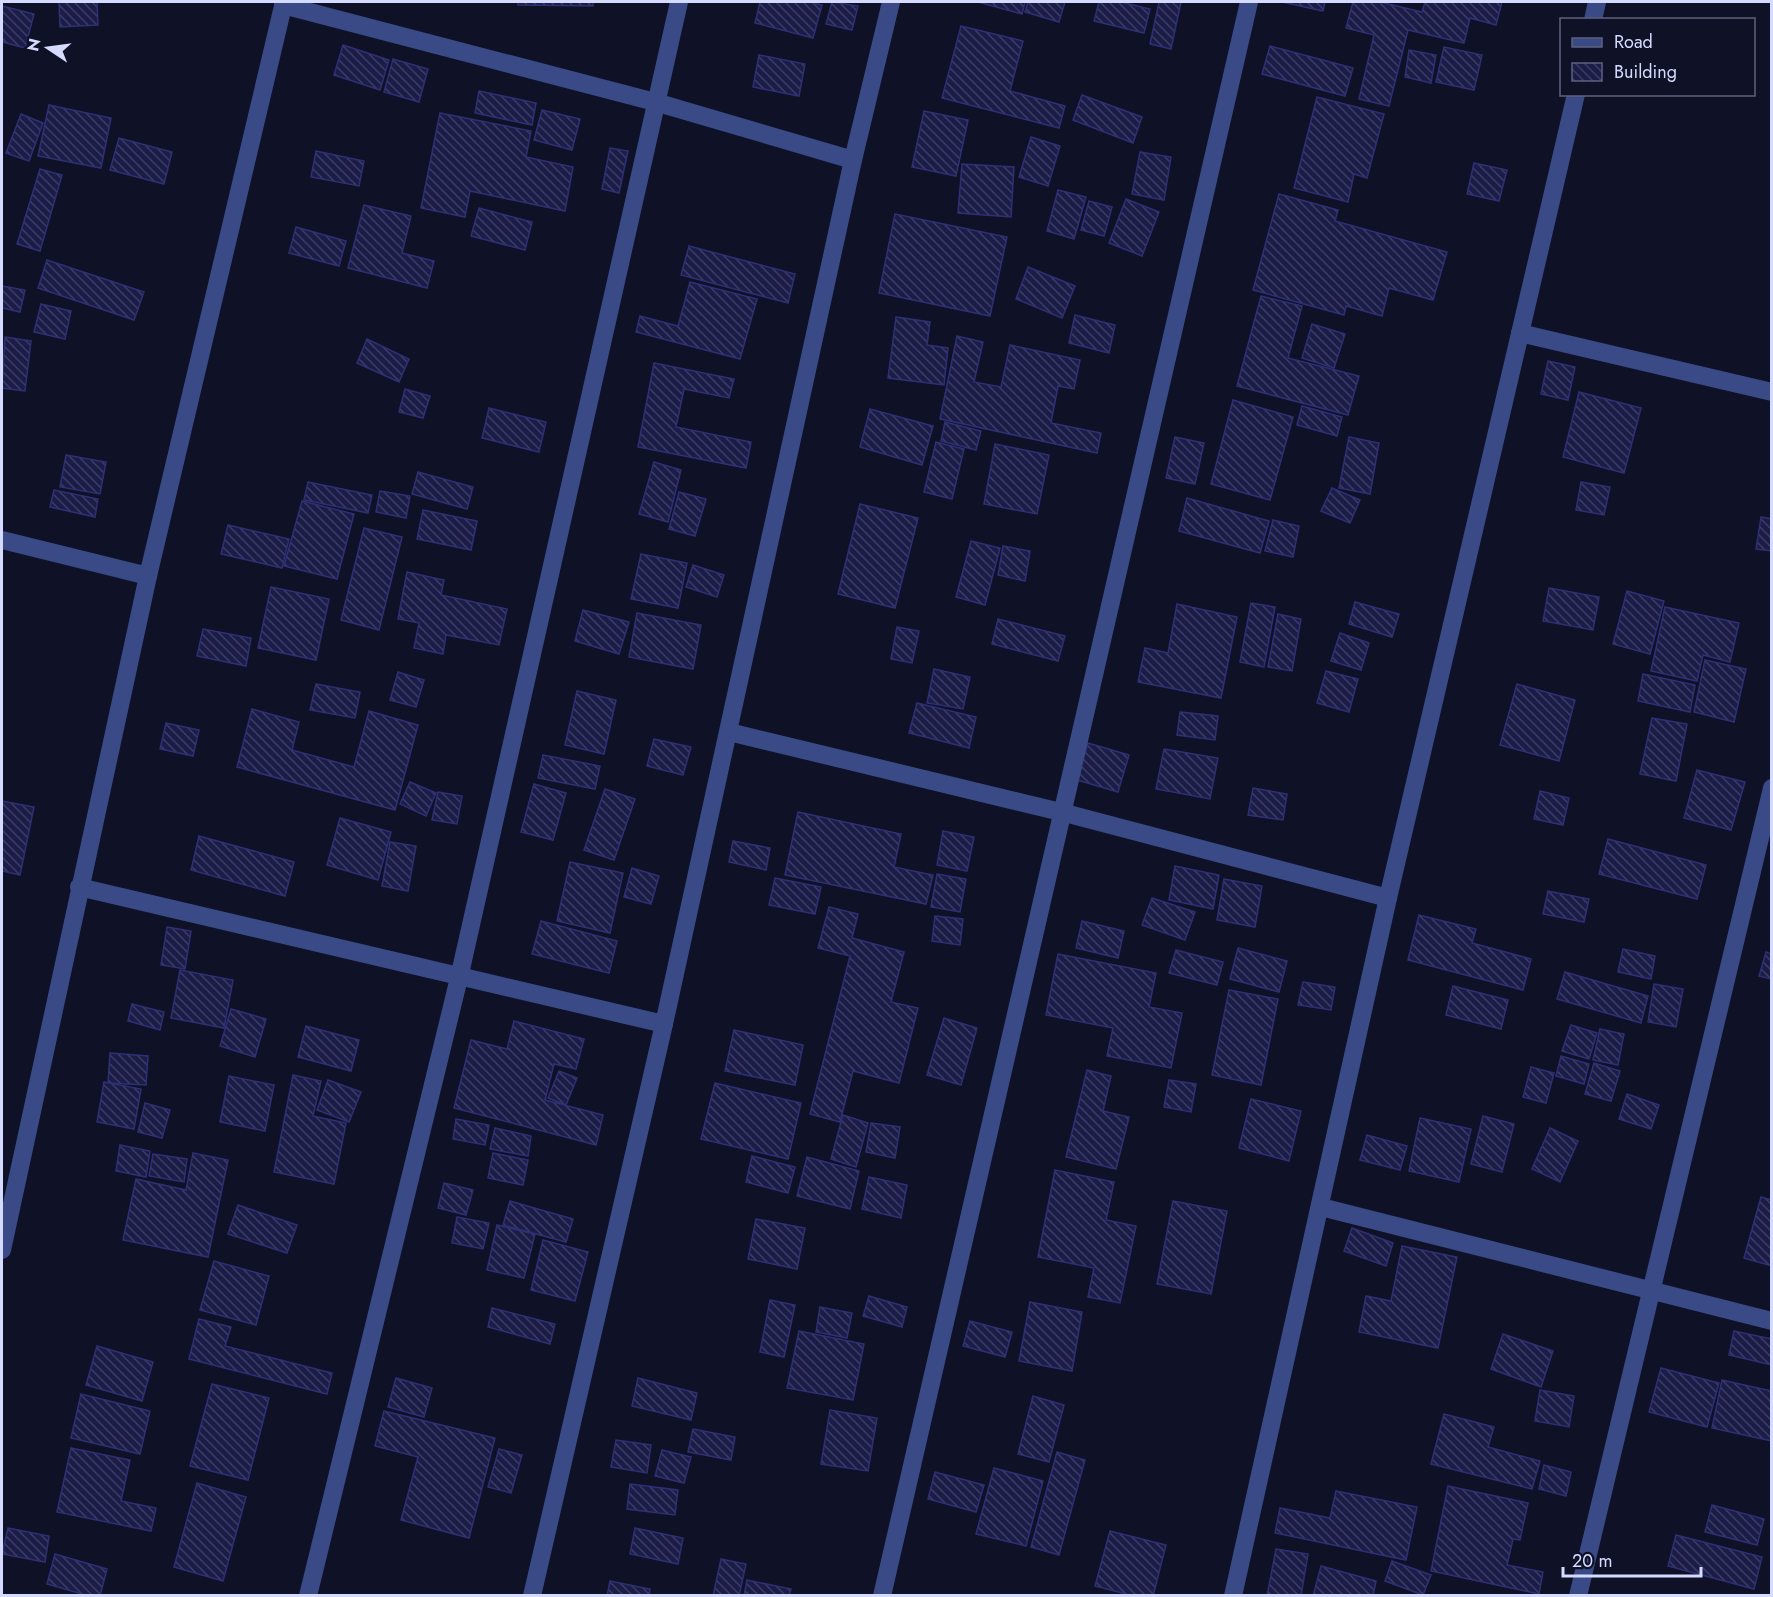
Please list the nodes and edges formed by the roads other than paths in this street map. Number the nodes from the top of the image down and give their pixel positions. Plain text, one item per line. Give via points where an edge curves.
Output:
1 (679, 2) edge
2 (891, 2) edge
3 (1249, 2) edge
4 (1598, 2) edge
5 (284, 3) edge
6 (1594, 18) edge
7 (1576, 96) edge
8 (655, 102) junction
9 (853, 159) junction
10 (1520, 333) junction
11 (1772, 392) edge
12 (2, 540) edge
13 (148, 576) junction
14 (729, 732) junction
15 (1772, 788) edge
16 (1061, 812) junction
17 (79, 887) junction
18 (1388, 898) junction
19 (459, 978) junction
20 (664, 1024) junction
21 (1321, 1207) junction
22 (2, 1250) edge
23 (1649, 1292) junction
24 (1772, 1321) edge
25 (308, 1596) edge
26 (532, 1596) edge
27 (882, 1596) edge
28 (1233, 1596) edge
29 (1578, 1596) edge

1 - 8 street
2 - 9 street
3 - 16 street
4 - 6 street
5 - 8 street
5 - 13 street
7 - 10 street
8 - 9 street
8 - 19 street
9 - 14 street
10 - 11 street
10 - 18 street
12 - 13 street
13 - 17 street
14 - 16 street
14 - 20 street
15 - 23 street
16 - 18 street
16 - 27 street
17 - 19 street
17 - 22 street
18 - 21 street
19 - 20 street
19 - 25 street
20 - 26 street
21 - 23 street
21 - 28 street
23 - 24 street
23 - 29 street

